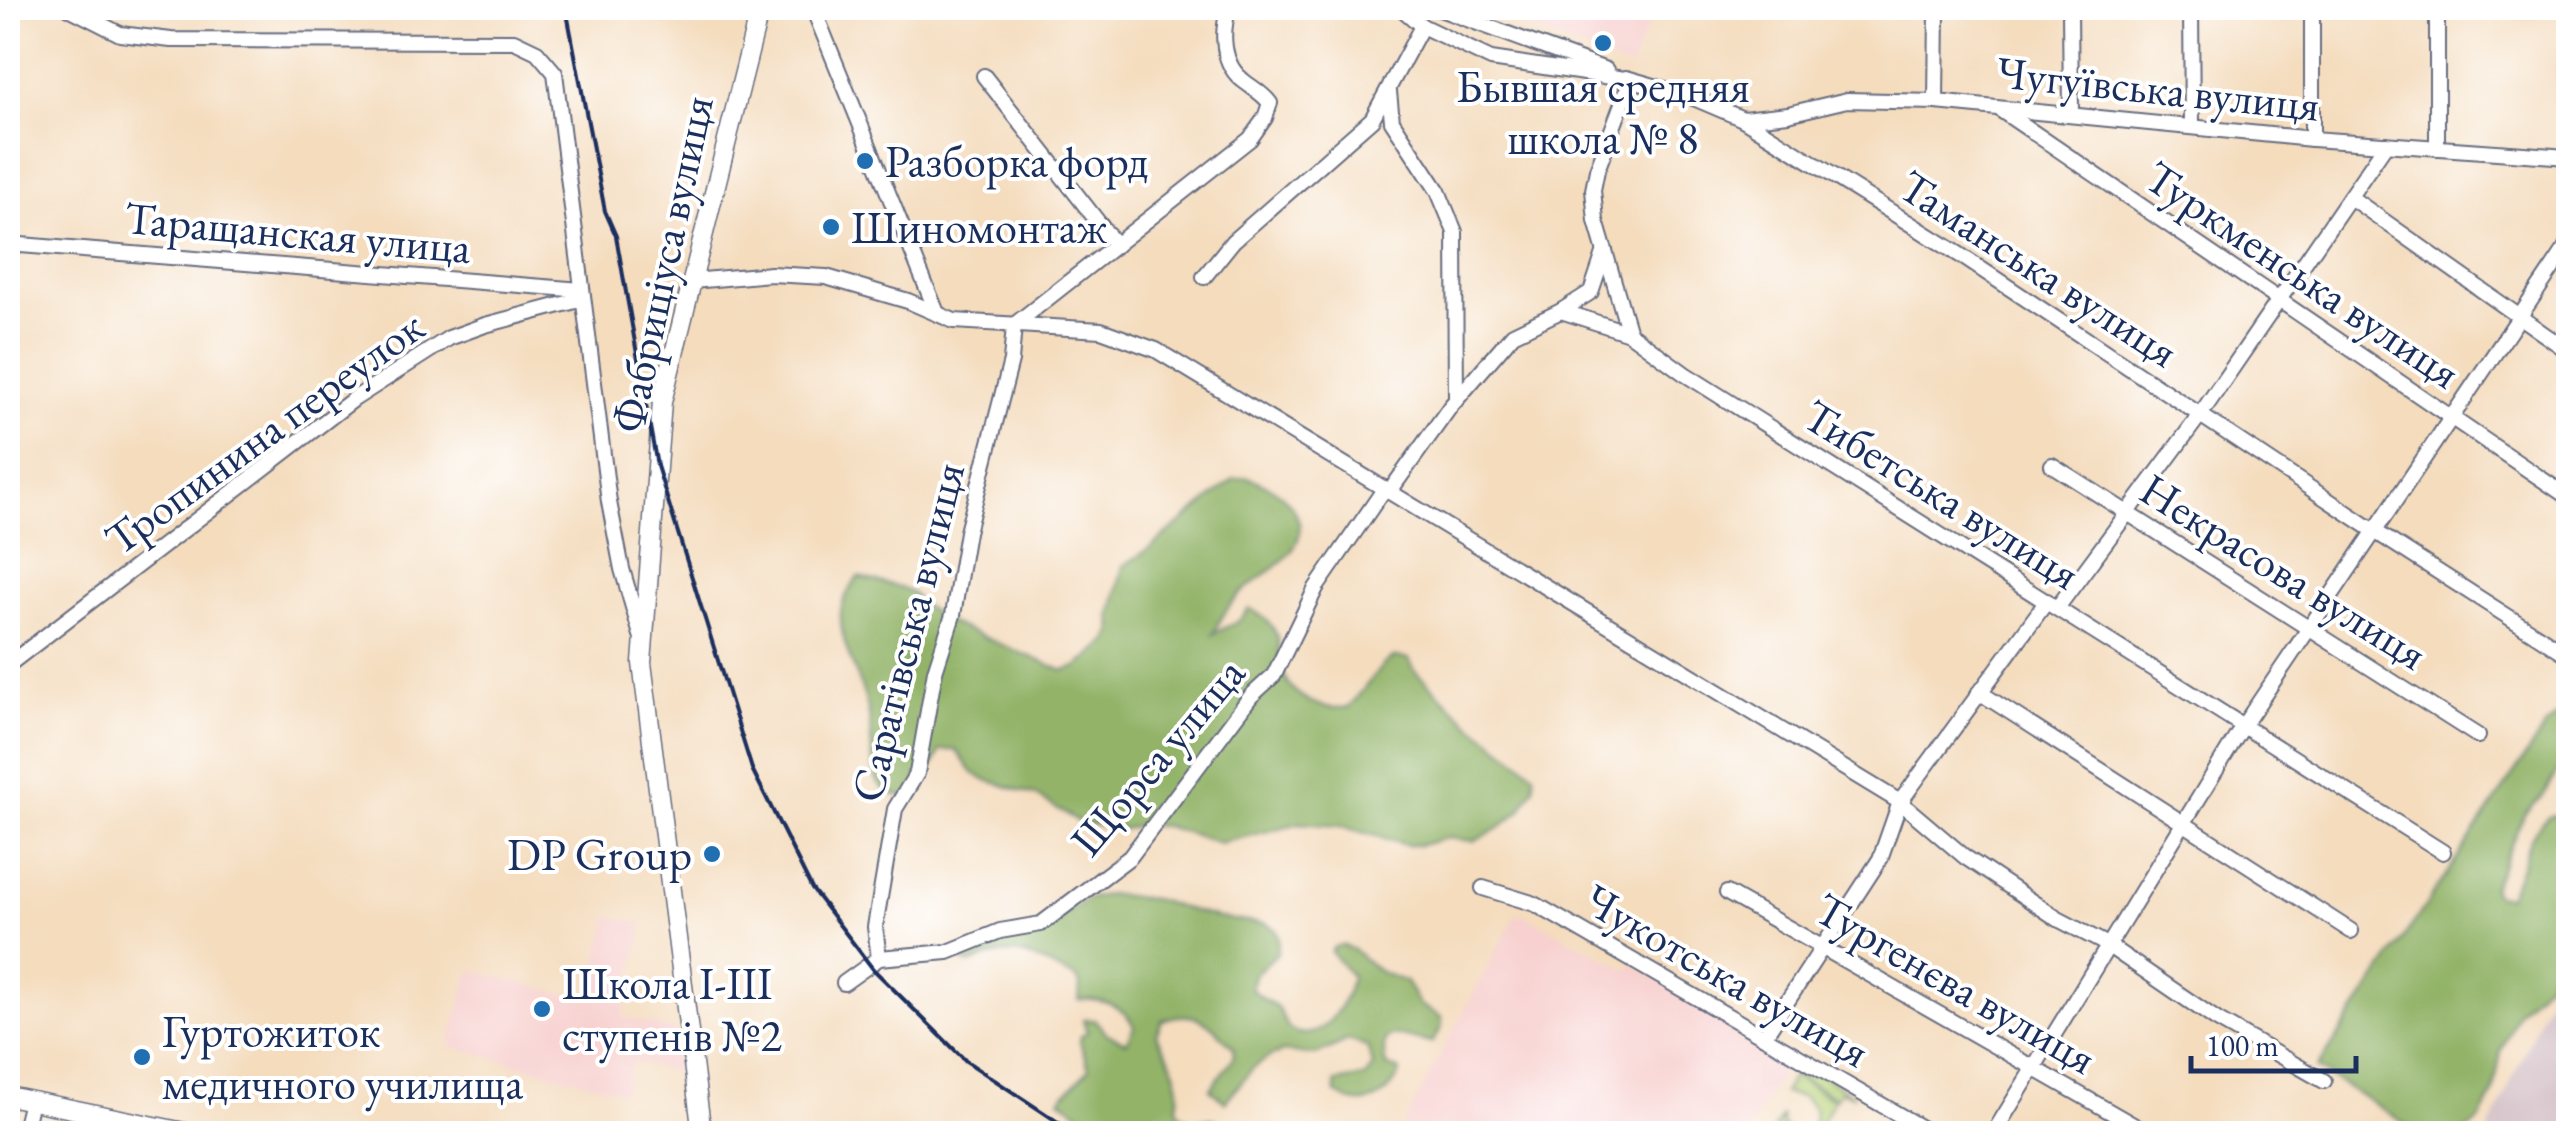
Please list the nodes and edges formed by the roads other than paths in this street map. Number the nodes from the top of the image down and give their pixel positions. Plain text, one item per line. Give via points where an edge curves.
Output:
1 (70, 8) edge
2 (760, 8) edge
3 (813, 8) edge
4 (1229, 8) edge
5 (1401, 8) edge
6 (1437, 8) edge
7 (1937, 8) edge
8 (2070, 8) edge
9 (2191, 8) edge
10 (2312, 8) edge
11 (2437, 8) edge
12 (1422, 26) junction
13 (984, 76) dead end
14 (1631, 80) junction
15 (1388, 91) junction
16 (1936, 102) junction
17 (1998, 108) junction
18 (2071, 115) junction
19 (1742, 119) junction
20 (2192, 127) junction
21 (2312, 139) junction
22 (2386, 144) junction
23 (2438, 148) junction
24 (2568, 157) edge
25 (2350, 198) junction
26 (8, 244) edge
27 (2568, 244) edge
28 (1116, 245) junction
29 (1605, 250) junction
30 (1204, 277) dead end
31 (692, 281) junction
32 (583, 294) junction
33 (2280, 300) junction
34 (1561, 311) junction
35 (936, 313) junction
36 (2520, 316) junction
37 (1014, 325) junction
38 (1629, 333) junction
39 (2568, 351) edge
40 (1456, 400) junction
41 (2200, 415) junction
42 (2453, 418) junction
43 (2052, 465) dead end
44 (1388, 490) junction
45 (2568, 498) edge
46 (2129, 514) junction
47 (2376, 532) junction
48 (2052, 604) junction
49 (2309, 628) junction
50 (643, 644) junction
51 (2568, 656) edge
52 (8, 665) edge
53 (1979, 692) junction
54 (2243, 726) junction
55 (2478, 736) dead end
56 (1900, 802) junction
57 (2182, 822) junction
58 (2444, 852) dead end
59 (1482, 888) dead end
60 (1727, 893) dead end
61 (2351, 931) dead end
62 (2106, 944) junction
63 (1825, 946) junction
64 (879, 958) junction
65 (844, 983) dead end
66 (1764, 1038) junction
67 (2033, 1069) junction
68 (2324, 1081) dead end
69 (8, 1096) edge
70 (30, 1101) junction
71 (23, 1134) edge
72 (194, 1134) edge
73 (702, 1134) edge
74 (1932, 1134) edge
75 (1993, 1134) edge
76 (2150, 1134) edge

1 - 32 street via 120,34 171,40 461,39 514,41 538,52 555,73
2 - 31 main road, Фабриціуса вулиця
3 - 35 street
4 - 28 street via 1225,53 1242,81 1270,103 1265,118 1250,139
5 - 12 street
6 - 14 street, Таманська вулиця
7 - 16 street
8 - 18 street
9 - 20 street
10 - 21 street
11 - 23 street
12 - 14 street via 1491,59
12 - 15 street
13 - 28 street
14 - 19 street, Таманська вулиця
14 - 29 street via 1593,190
15 - 30 street via 1372,119 1233,241
15 - 40 street via 1392,122 1438,191 1455,232
16 - 17 street, Чугуївська вулиця
16 - 19 street, Чугуївська вулиця via 1847,100
17 - 18 street, Чугуївська вулиця
17 - 33 street, Туркменська вулиця
18 - 20 street, Чугуївська вулиця
19 - 41 street, Таманська вулиця
20 - 21 street, Чугуївська вулиця
21 - 22 street, Чугуївська вулиця
22 - 23 street, Чугуївська вулиця
22 - 25 street
23 - 24 street, Чугуївська вулиця
25 - 33 street
25 - 36 street
26 - 32 street, Таращанская улица
27 - 36 street
28 - 37 street
29 - 34 street, Щорса улица via 1591,292
29 - 38 street
31 - 35 street via 826,277
31 - 50 main road, Фабриціуса вулиця via 662,402
32 - 50 street via 609,502
32 - 52 street, Тропинина переулок via 433,348 354,399
33 - 41 street
33 - 42 street, Туркменська вулиця
34 - 38 street, Тибетська вулиця
34 - 40 street, Щорса улица via 1513,334
35 - 37 street via 954,321
36 - 39 street
36 - 42 street
37 - 44 street via 1101,330 1156,350
37 - 64 street, Саратівська вулиця via 916,773 895,809 875,927
38 - 48 street, Тибетська вулиця
40 - 44 street, Щорса улица
41 - 46 street
41 - 47 street, Таманська вулиця
42 - 45 street, Туркменська вулиця
42 - 47 street
43 - 46 street, Некрасова вулиця
44 - 56 street
44 - 64 street, Щорса улица via 1316,588 1274,675 1250,696 1130,856 1042,924 1000,930 948,952
46 - 48 street
46 - 49 street, Некрасова вулиця
47 - 49 street
47 - 51 street, Таманська вулиця
48 - 53 street
48 - 54 street, Тибетська вулиця
49 - 54 street
49 - 55 street, Некрасова вулиця
50 - 73 main road, Фабриціуса вулиця
53 - 56 street
53 - 57 street
54 - 57 street
54 - 58 street, Тибетська вулиця
56 - 62 street via 1965,858
56 - 63 street via 1880,858
57 - 61 street
57 - 62 street
59 - 66 street, Чукотська вулиця via 1535,904
60 - 63 street, Тургенєва вулиця
62 - 67 street
62 - 68 street via 2217,1020
63 - 66 street
63 - 67 street, Тургенєва вулиця
64 - 65 street
66 - 74 street, Чукотська вулиця
67 - 75 street
67 - 76 street, Тургенєва вулиця
69 - 70 main road
70 - 71 street
70 - 72 main road

